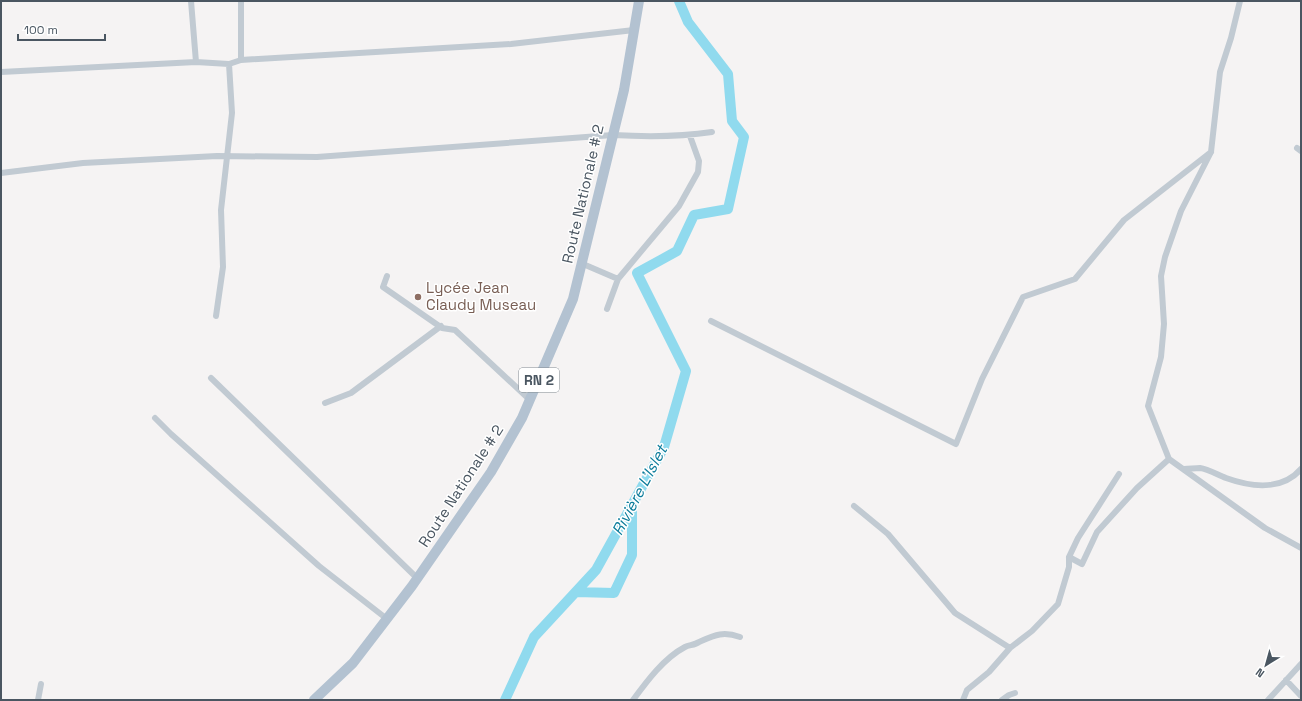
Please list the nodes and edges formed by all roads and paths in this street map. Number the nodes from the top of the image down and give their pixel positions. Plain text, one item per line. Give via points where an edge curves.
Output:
1 (191, 1) edge
2 (241, 1) edge
3 (639, 1) edge
4 (1240, 1) edge
5 (634, 30) junction
6 (241, 60) junction
7 (196, 62) junction
8 (229, 64) junction
9 (1, 72) edge
10 (712, 132) dead end
11 (613, 135) junction
12 (690, 136) junction
13 (1211, 152) junction
14 (227, 156) junction
15 (1, 173) edge
16 (583, 264) junction
17 (387, 276) dead end
18 (618, 279) junction
19 (607, 309) dead end
20 (216, 316) dead end
21 (711, 321) dead end
22 (441, 326) junction
23 (211, 378) dead end
24 (530, 400) junction
25 (325, 403) dead end
26 (155, 418) dead end
27 (1169, 459) junction
28 (1184, 469) junction
29 (1301, 469) edge
30 (1119, 474) dead end
31 (854, 506) dead end
32 (1301, 548) edge
33 (1069, 558) junction
34 (417, 578) junction
35 (387, 619) junction
36 (740, 637) dead end
37 (1010, 648) junction
38 (1301, 664) edge
39 (1286, 680) junction
40 (41, 684) dead end
41 (1015, 693) dead end
42 (1301, 696) edge
43 (38, 700) edge
44 (314, 700) edge
45 (633, 700) edge
46 (963, 700) edge
47 (1002, 700) edge
48 (1268, 700) edge

1 - 7 street
2 - 6 street
3 - 5 main road, Route Nationale # 2 / RN 2
4 - 13 street via 1220,72
5 - 6 street via 511,44
5 - 11 main road, Route Nationale # 2 / RN 2
6 - 8 street
7 - 8 street
7 - 9 street
8 - 14 street via 232,113
10 - 12 street
11 - 12 street
11 - 14 street via 317,157
11 - 16 main road, Route Nationale # 2 / RN 2
12 - 18 street via 699,161 698,172 679,206
13 - 21 street via 1124,220 1075,279 1023,297 982,378 956,444
13 - 27 street via 1181,211 1161,276 1164,324 1161,357 1148,406
14 - 15 street via 83,163
14 - 20 street via 221,210 223,267
16 - 18 street
16 - 24 main road, Route Nationale # 2 / RN 2 via 573,299
17 - 22 street via 383,287
18 - 19 street
22 - 24 street via 455,330
22 - 25 street via 350,393
23 - 34 street
24 - 34 main road, Route Nationale # 2 / RN 2 via 491,472
26 - 35 street via 319,566
27 - 28 street
27 - 33 street via 1137,488 1097,532 1082,564
28 - 29 street via 1200,468 1229,479 1266,486 1281,484 1294,478
28 - 32 street via 1265,528
30 - 33 street via 1078,538
31 - 37 street via 888,534 955,613
33 - 37 street via 1069,567 1058,604 1032,631
34 - 35 main road, Route Nationale # 2 / RN 2
35 - 44 main road, Route Nationale # 2 / RN 2 via 353,663
36 - 45 street via 729,633 710,636 685,647 668,659
37 - 46 street via 989,672 967,690
38 - 39 street
39 - 42 street
39 - 48 street
40 - 43 street
41 - 47 street

